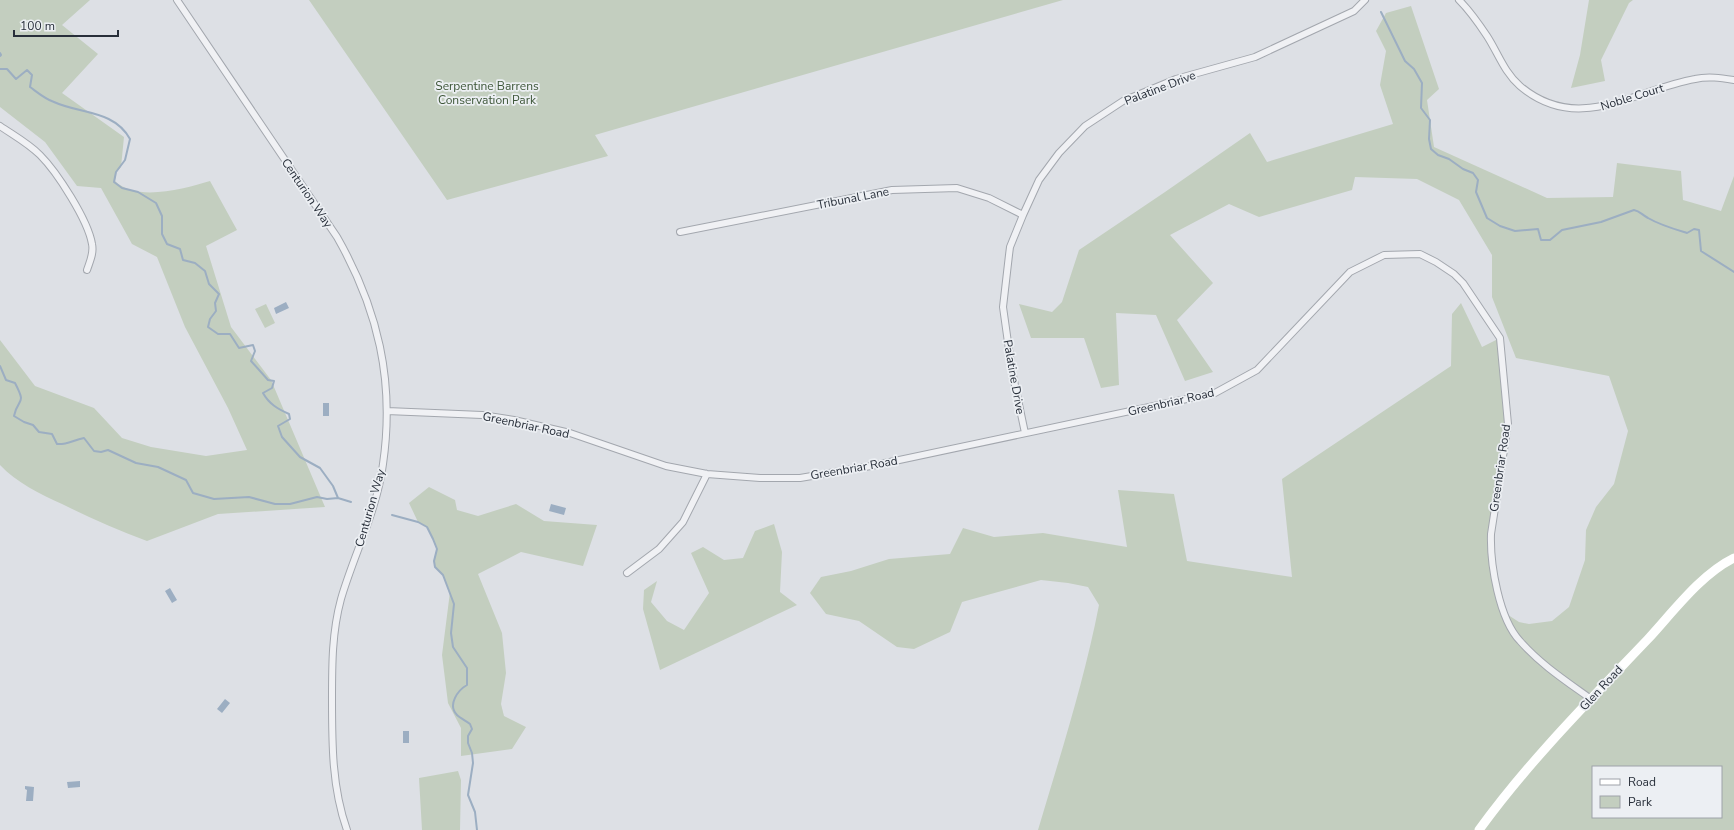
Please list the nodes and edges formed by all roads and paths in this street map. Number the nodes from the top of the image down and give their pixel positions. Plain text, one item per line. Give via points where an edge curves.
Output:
1 (177, 0) edge
2 (1364, 0) edge
3 (1459, 0) edge
4 (1734, 80) edge
5 (0, 126) edge
6 (1023, 215) junction
7 (680, 232) dead end
8 (87, 270) dead end
9 (387, 411) junction
10 (1025, 433) junction
11 (707, 474) junction
12 (1734, 558) edge
13 (627, 573) dead end
14 (1591, 699) junction
15 (347, 830) edge
16 (1479, 830) edge

1 - 9 street, Centurion Way via 350,260 376,325 385,372
2 - 6 street, Palatine Drive via 1354,11 1255,57 1176,79 1123,101 1086,126 1059,153 1039,180
3 - 4 street, Noble Court via 1487,36 1507,72 1520,86 1555,106 1590,109 1615,104 1696,78
5 - 8 street via 39,154 73,200 92,244 93,254
6 - 7 street, Tribunal Lane via 989,198 957,188 892,190
6 - 10 street, Palatine Drive via 1010,247 1003,307 1012,371
9 - 11 street, Greenbriar Road via 482,415 514,420 570,433 666,466
9 - 15 street, Centurion Way via 383,466 378,488 341,599 333,641 333,761 336,786
10 - 11 street, Greenbriar Road via 871,466 800,478
10 - 14 street, Greenbriar Road via 1215,393 1257,370 1350,272 1384,255 1420,254 1454,274 1463,283 1500,338 1508,424 1490,534 1490,553 1502,611 1518,640 1551,670
11 - 13 street via 683,522 658,550
12 - 14 main road, Glen Road via 1696,587
14 - 16 main road, Glen Road via 1522,773

